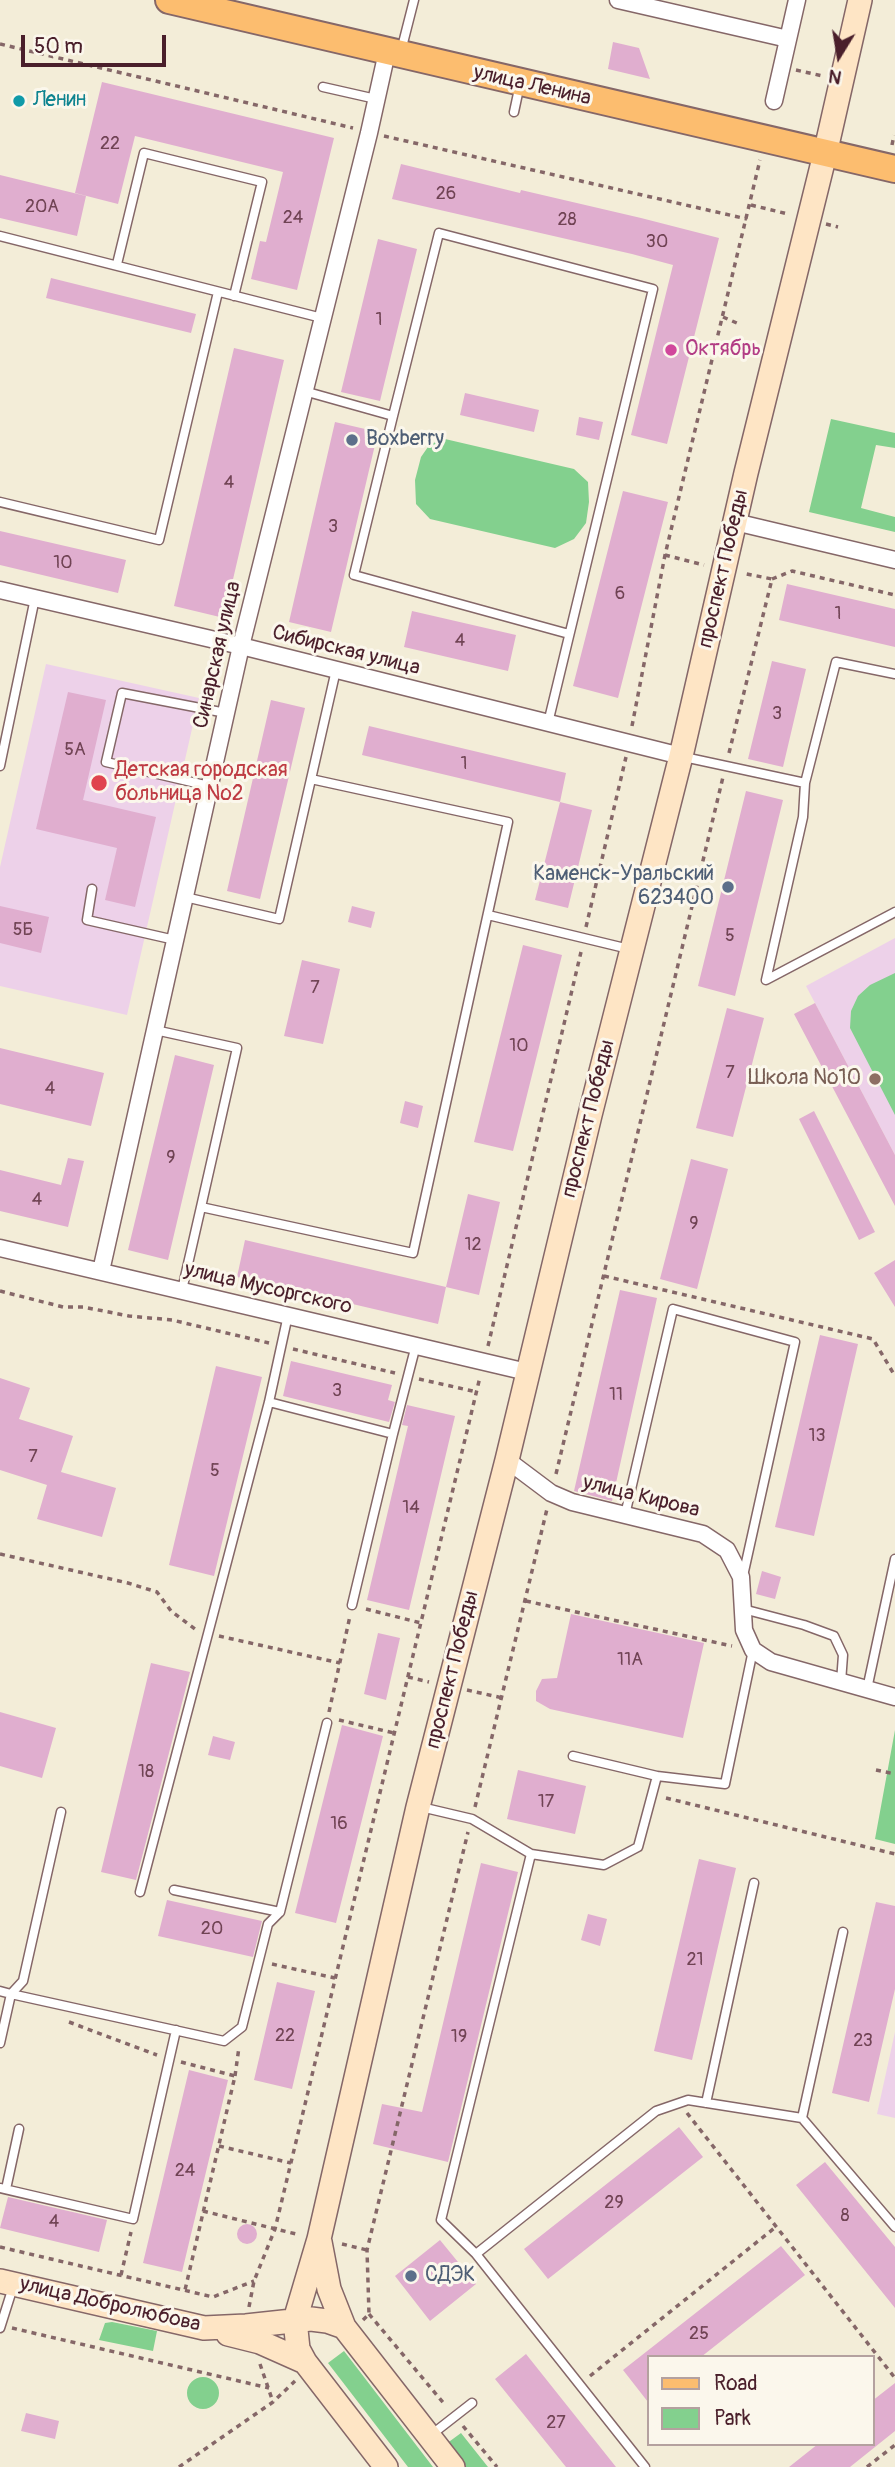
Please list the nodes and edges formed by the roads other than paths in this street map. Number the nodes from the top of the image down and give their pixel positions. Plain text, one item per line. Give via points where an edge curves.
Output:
1 (169, 0) edge
2 (414, 0) edge
3 (618, 0) edge
4 (797, 0) edge
5 (860, 0) edge
6 (788, 39) junction
7 (394, 53) junction
8 (520, 83) junction
9 (323, 87) dead end
10 (376, 99) junction
11 (774, 101) dead end
12 (514, 112) dead end
13 (825, 154) junction
14 (895, 169) edge
15 (0, 236) edge
16 (117, 264) junction
17 (218, 292) junction
18 (234, 296) junction
19 (322, 318) junction
20 (303, 391) junction
21 (393, 415) junction
22 (0, 502) edge
23 (735, 522) junction
24 (895, 560) edge
25 (0, 590) edge
26 (35, 598) junction
27 (569, 634) junction
28 (241, 646) junction
29 (336, 670) junction
30 (895, 674) edge
31 (226, 713) junction
32 (548, 723) junction
33 (681, 756) junction
34 (0, 766) edge
35 (311, 779) junction
36 (804, 783) junction
37 (209, 786) junction
38 (92, 889) dead end
39 (185, 897) junction
40 (895, 912) edge
41 (488, 915) junction
42 (175, 940) junction
43 (632, 950) junction
44 (155, 1030) junction
45 (201, 1207) junction
46 (0, 1248) edge
47 (101, 1271) junction
48 (182, 1290) junction
49 (288, 1315) junction
50 (416, 1345) junction
51 (527, 1372) junction
52 (269, 1402) junction
53 (393, 1434) junction
54 (507, 1460) junction
55 (625, 1516) junction
56 (895, 1559) edge
57 (741, 1582) junction
58 (352, 1605) road end
59 (743, 1609) junction
60 (753, 1650) junction
61 (841, 1682) junction
62 (867, 1689) junction
63 (895, 1697) edge
64 (327, 1723) dead end
65 (573, 1756) dead end
66 (657, 1776) junction
67 (418, 1807) junction
68 (61, 1812) dead end
69 (531, 1854) junction
70 (754, 1883) dead end
71 (174, 1890) dead end
72 (139, 1892) dead end
73 (281, 1912) junction
74 (843, 1932) dead end
75 (0, 1991) edge
76 (11, 1994) junction
77 (176, 2030) junction
78 (0, 2043) edge
79 (706, 2103) junction
80 (802, 2118) junction
81 (19, 2129) dead end
82 (3, 2189) edge
83 (895, 2227) edge
84 (320, 2239) junction
85 (476, 2254) junction
86 (7, 2282) edge
87 (295, 2320) junction
88 (0, 2327) edge
89 (346, 2330) junction
90 (248, 2333) junction
91 (307, 2364) junction
92 (472, 2403) dead end
93 (429, 2436) junction
94 (386, 2467) edge
95 (453, 2467) edge
96 (645, 2467) edge

1 - 7 main road, улица Ленина
2 - 7 lane
3 - 6 street
4 - 6 street
5 - 13 main road, проспект Победы
6 - 11 street
7 - 8 main road, улица Ленина
7 - 10 street, Синарская улица
8 - 12 lane
8 - 13 main road, улица Ленина
9 - 10 lane
10 - 19 street, Синарская улица
13 - 14 main road, улица Ленина
13 - 23 main road, проспект Победы
15 - 16 lane
16 - 17 lane
16 - 18 lane via 144,153 262,182
17 - 18 lane
17 - 22 lane via 159,540
18 - 19 lane
19 - 20 street, Синарская улица
20 - 21 lane
20 - 28 street, Синарская улица
21 - 27 lane via 354,575
21 - 27 lane via 439,233 653,289
23 - 24 street
23 - 33 main road, проспект Победы
25 - 26 street, Сибирская улица
26 - 28 street, Сибирская улица
26 - 34 lane
27 - 32 lane
28 - 29 street, Сибирская улица
28 - 31 street, Синарская улица
29 - 32 street, Сибирская улица
29 - 35 lane
30 - 36 lane via 836,662
31 - 37 street, Синарская улица
31 - 37 lane via 122,692 106,762
32 - 33 street, Сибирская улица
33 - 36 lane
33 - 43 main road, проспект Победы
35 - 39 lane via 279,919
35 - 41 lane via 508,822
36 - 40 lane via 803,817 766,980
37 - 39 street, Синарская улица
38 - 42 lane via 87,920
39 - 42 street, Синарская улица
41 - 43 lane
41 - 45 lane via 413,1254
42 - 44 street, Синарская улица
43 - 51 main road, проспект Победы
44 - 45 lane via 237,1048
44 - 47 street, Синарская улица
45 - 48 lane
46 - 47 street, улица Мусоргского
47 - 48 street, улица Мусоргского
48 - 49 street, улица Мусоргского
49 - 50 street, улица Мусоргского
49 - 52 lane
50 - 51 street, улица Мусоргского
50 - 53 lane
51 - 54 main road, проспект Победы
52 - 53 lane
52 - 72 lane
53 - 58 lane
54 - 55 street, улица Кирова via 551,1493
54 - 67 main road, проспект Победы
55 - 57 street, улица Кирова via 703,1534 727,1549
55 - 57 lane via 673,1309 795,1342
56 - 62 lane
57 - 59 street, улица Кирова
59 - 60 street, улица Кирова via 744,1630
59 - 61 lane via 834,1636 843,1656
60 - 61 street via 771,1662
60 - 66 lane via 725,1784
61 - 62 street
62 - 63 street
64 - 73 lane
65 - 66 lane
66 - 69 lane via 638,1847 604,1865
67 - 69 lane via 472,1819
67 - 84 main road, проспект Победы
68 - 76 lane via 23,1981
69 - 85 lane via 441,2220
70 - 79 lane
71 - 73 lane
73 - 77 lane via 268,1924 242,2027 224,2041
74 - 80 lane
75 - 76 lane
76 - 77 lane
76 - 78 lane
77 - 82 lane via 133,2219
79 - 80 lane
79 - 85 lane via 688,2100 656,2111
80 - 83 lane
81 - 82 lane
84 - 87 main road, проспект Победы
84 - 89 main road, проспект Победы via 329,2289
85 - 96 lane
86 - 88 lane
86 - 90 main road, улица Добролюбова via 204,2328
87 - 89 main road, улица Добролюбова via 327,2321
87 - 90 main road, улица Добролюбова
87 - 91 main road, проспект Победы via 298,2349
89 - 93 main road, проспект Победы
90 - 91 main road
91 - 94 main road, проспект Победы
92 - 93 lane
93 - 95 main road, проспект Победы

